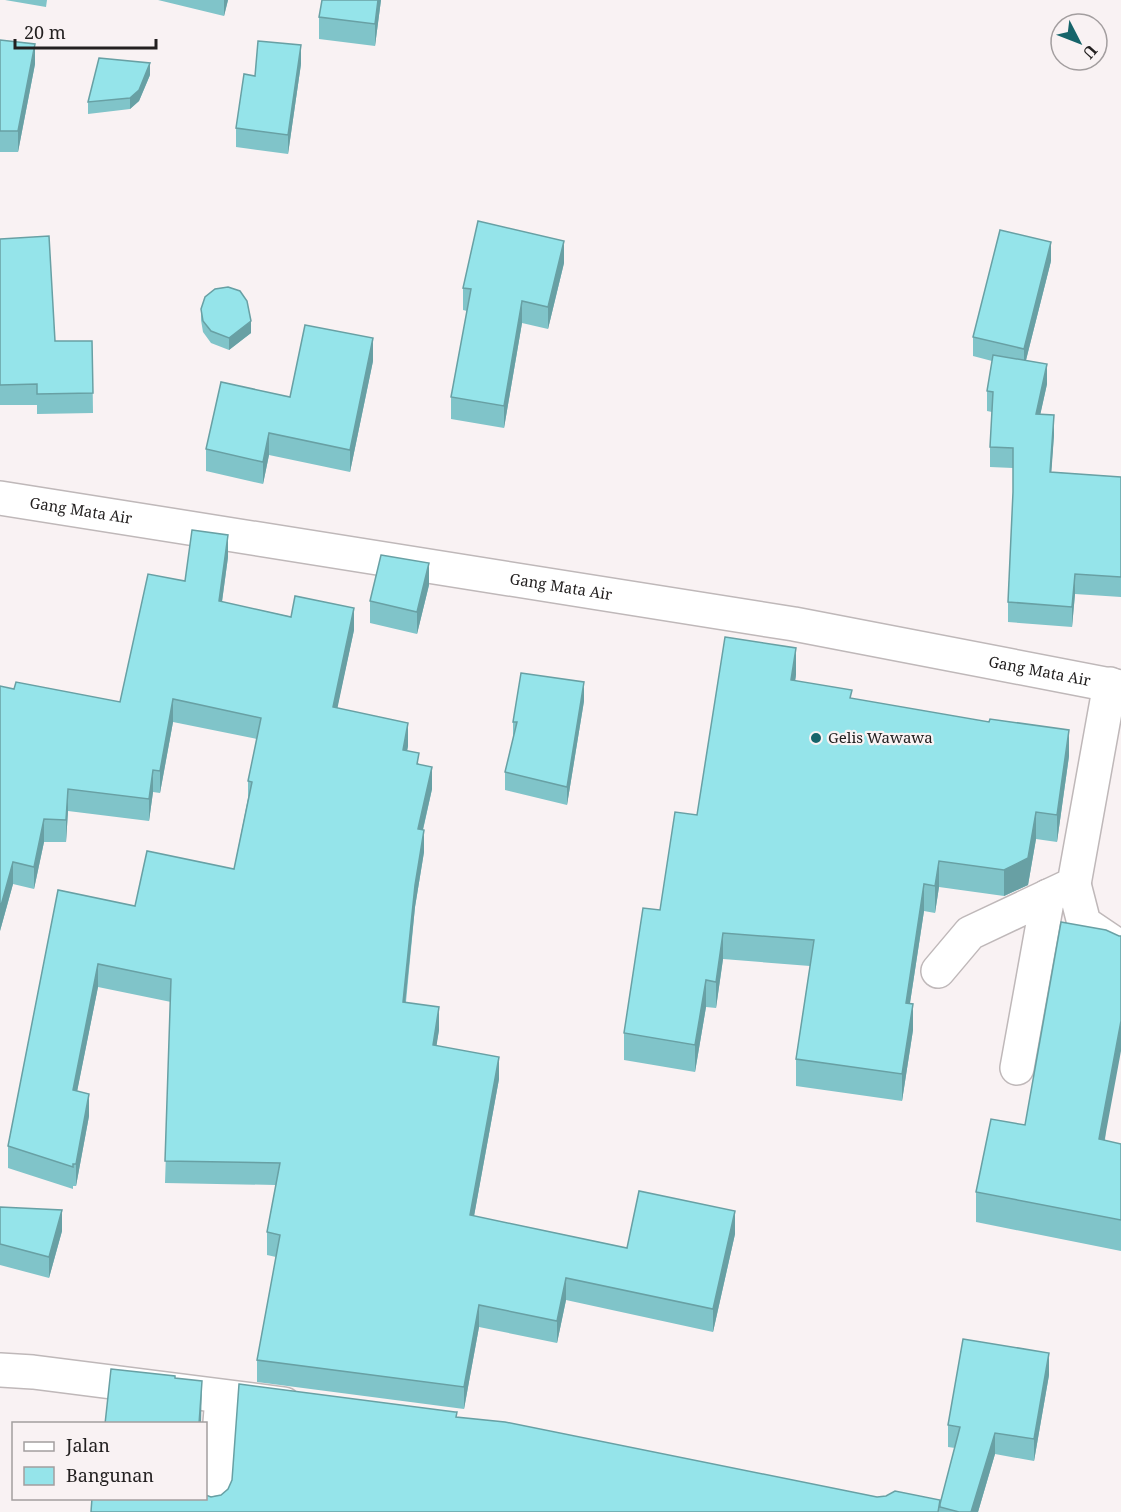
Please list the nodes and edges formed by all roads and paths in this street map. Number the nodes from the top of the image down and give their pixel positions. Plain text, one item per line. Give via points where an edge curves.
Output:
1 (0, 498) edge
2 (1116, 685) edge
3 (1061, 890) junction
4 (1121, 948) edge
5 (938, 971) dead end
6 (1017, 1068) dead end
7 (0, 1370) edge
8 (222, 1396) junction
9 (316, 1408) edge
10 (213, 1512) edge

1 - 2 street, Gang Mata Air via 794,624
2 - 3 street
3 - 4 street via 1084,923
3 - 5 street via 970,933
3 - 6 street
7 - 8 street
8 - 9 street
8 - 10 street

